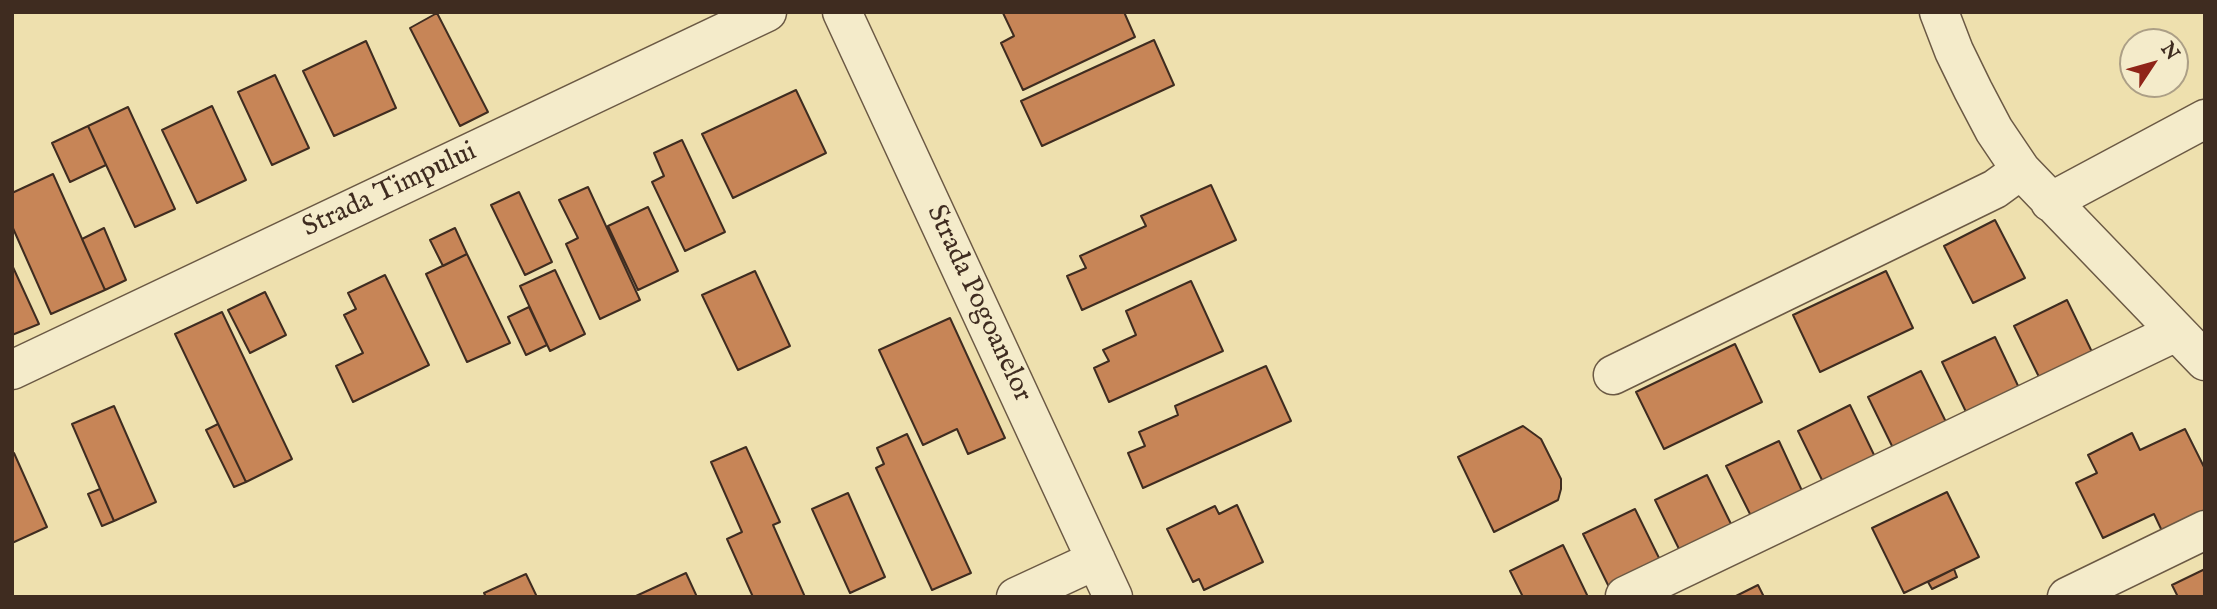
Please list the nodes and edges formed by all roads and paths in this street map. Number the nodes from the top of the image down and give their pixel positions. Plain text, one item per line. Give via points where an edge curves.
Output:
1 (767, 12) edge
2 (842, 12) edge
3 (1939, 12) edge
4 (2205, 119) edge
5 (2021, 170) junction
6 (2050, 202) junction
7 (2176, 332) junction
8 (2205, 361) edge
9 (12, 370) edge
10 (1614, 375) dead end
11 (2205, 530) edge
12 (1096, 560) junction
13 (1625, 596) edge
14 (1016, 597) edge
15 (1113, 597) edge
16 (2067, 597) edge

1 - 9 street, Strada Timpului
2 - 12 street, Strada Pogoanelor
3 - 5 street via 1973,90
4 - 6 street
5 - 6 street
5 - 10 street via 1995,189
6 - 7 street
7 - 8 street
7 - 13 street
11 - 16 street
12 - 14 street
12 - 15 street, Strada Pogoanelor

